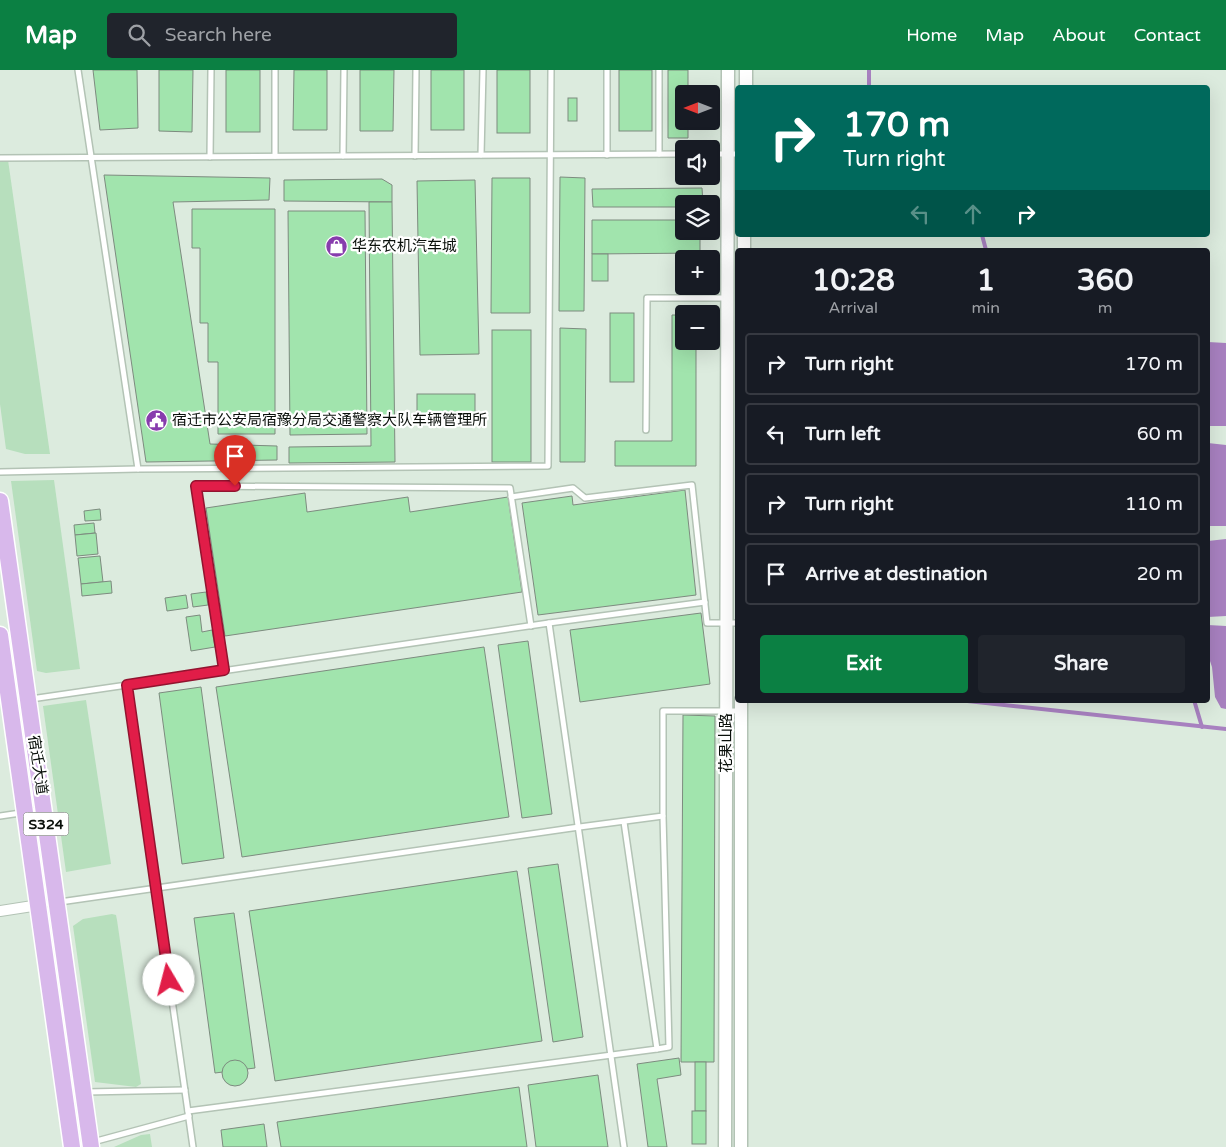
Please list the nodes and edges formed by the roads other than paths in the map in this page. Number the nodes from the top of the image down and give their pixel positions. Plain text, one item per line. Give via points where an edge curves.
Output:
1 (78, 70) edge
2 (211, 70) edge
3 (275, 70) edge
4 (344, 70) edge
5 (416, 70) edge
6 (482, 70) edge
7 (552, 70) edge
8 (607, 70) edge
9 (659, 70) edge
10 (728, 70) edge
11 (746, 70) edge
12 (746, 85) edge
13 (659, 154) junction
14 (675, 154) edge
15 (732, 154) edge
16 (551, 155) junction
17 (606, 155) junction
18 (275, 156) junction
19 (343, 156) junction
20 (415, 156) junction
21 (481, 156) junction
22 (91, 157) junction
23 (210, 157) junction
24 (0, 158) edge
25 (727, 298) junction
26 (646, 430) dead end
27 (138, 469) junction
28 (0, 472) edge
29 (511, 497) junction
30 (0, 501) edge
31 (705, 602) junction
32 (548, 623) junction
33 (732, 623) edge
34 (531, 626) junction
35 (0, 634) edge
36 (224, 670) junction
37 (127, 685) junction
38 (28, 699) junction
39 (741, 706) edge
40 (726, 711) junction
41 (44, 810) junction
42 (25, 812) junction
43 (0, 816) edge
44 (663, 816) junction
45 (624, 822) junction
46 (578, 827) junction
47 (156, 888) junction
48 (57, 902) junction
49 (39, 905) junction
50 (0, 910) edge
51 (657, 1049) junction
52 (611, 1055) junction
53 (185, 1090) junction
54 (83, 1092) junction
55 (188, 1114) junction
56 (91, 1145) edge
57 (72, 1147) edge
58 (193, 1147) edge
59 (624, 1147) edge
60 (725, 1147) edge
61 (741, 1147) edge

1 - 22 lane
2 - 23 lane
3 - 18 lane
4 - 19 lane
5 - 20 lane
6 - 21 lane
7 - 16 lane
8 - 17 lane
9 - 13 lane
10 - 15 street, 花果山路
11 - 12 street
13 - 14 lane
13 - 17 lane
15 - 25 street, 花果山路
16 - 17 lane
16 - 21 lane
16 - 27 lane via 548,466
18 - 19 lane
18 - 23 lane
19 - 20 lane
20 - 21 lane
22 - 23 lane
22 - 24 lane
22 - 27 lane
25 - 26 lane via 647,298
25 - 33 street, 花果山路
27 - 28 lane
29 - 31 lane via 573,488 585,498 692,485
29 - 34 lane
29 - 36 lane via 510,488 196,486
30 - 38 main road, 宿迁大道 / S324
31 - 32 lane
31 - 33 lane via 707,623
32 - 34 lane
32 - 46 lane
33 - 40 street, 花果山路
34 - 36 lane
35 - 42 main road, 宿迁大道 / S324
36 - 37 lane
37 - 38 lane
37 - 47 lane
38 - 41 main road, 宿迁大道 / S324
39 - 40 lane
39 - 61 street, 花果山路
40 - 44 lane via 663,711
40 - 60 street, 花果山路
41 - 42 lane
41 - 48 main road, 宿迁大道 / S324
42 - 43 lane
42 - 49 main road, 宿迁大道 / S324
44 - 45 lane
44 - 51 lane via 669,1047
45 - 46 lane
45 - 51 lane
46 - 47 lane
46 - 52 lane
47 - 48 lane
47 - 53 lane
48 - 49 lane
48 - 54 main road, 宿迁大道 / S324
49 - 50 street
49 - 57 main road, 宿迁大道 / S324
51 - 52 lane
52 - 55 lane
52 - 59 lane
53 - 54 lane
53 - 55 lane
54 - 56 main road, 宿迁大道 / S324
55 - 56 lane
55 - 58 lane

